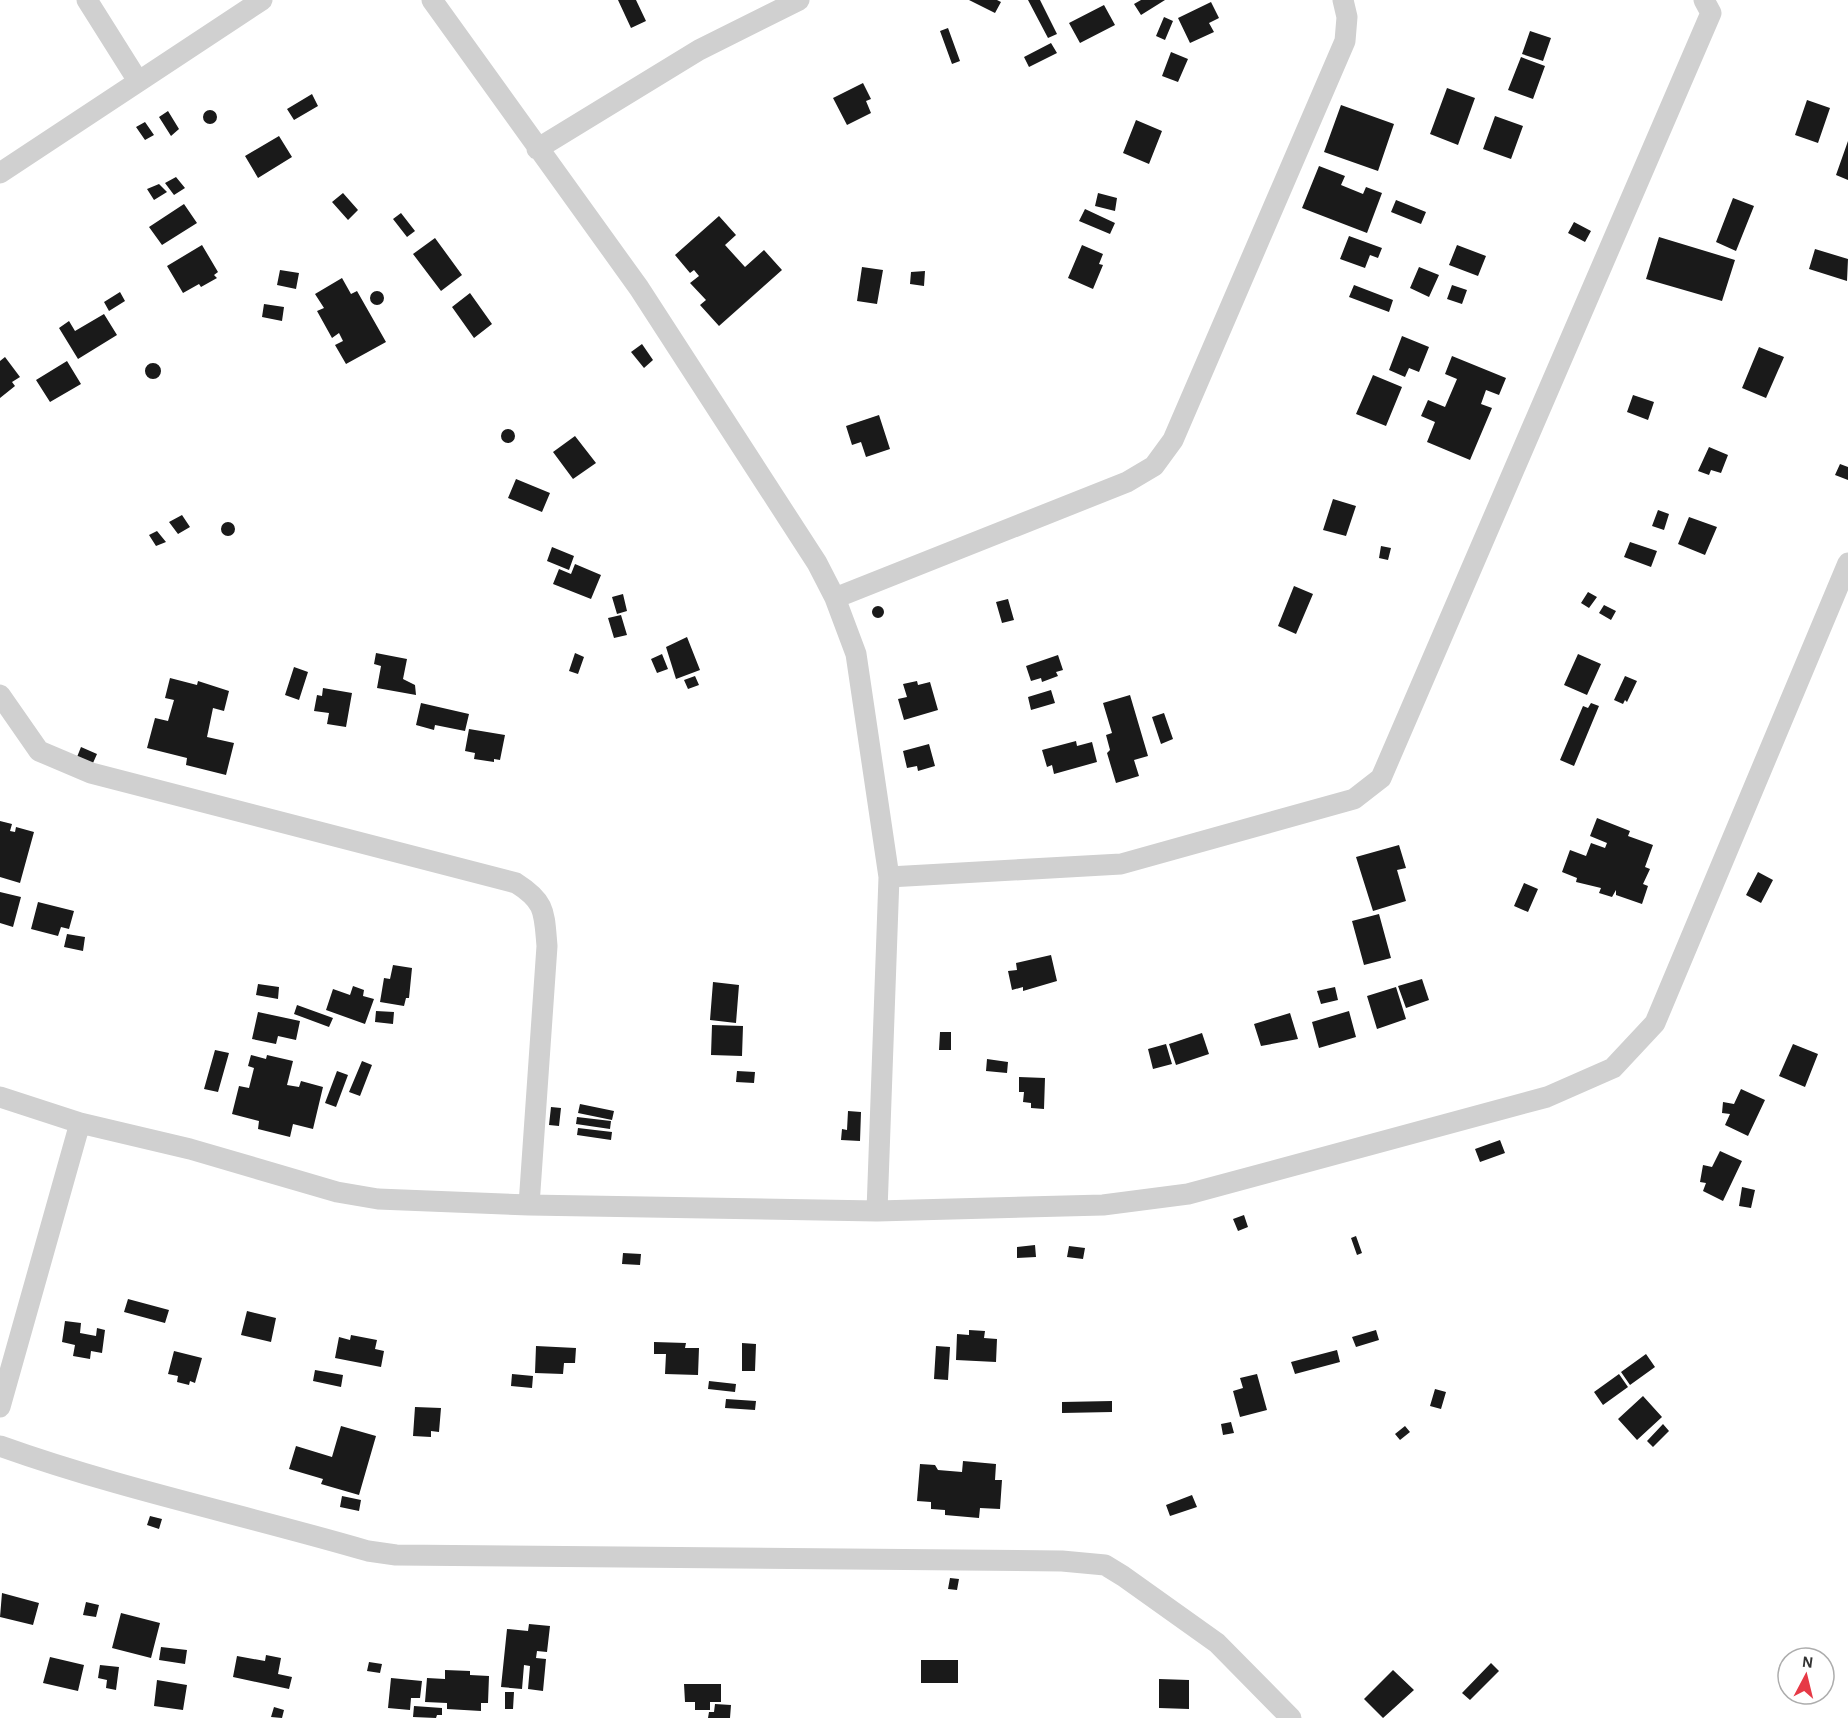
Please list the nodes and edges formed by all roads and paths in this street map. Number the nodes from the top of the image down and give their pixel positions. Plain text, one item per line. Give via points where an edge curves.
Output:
1 (87, 0) edge
2 (262, 0) edge
3 (432, 0) edge
4 (799, 0) edge
5 (1343, 0) edge
6 (1704, 0) edge
7 (138, 81) junction
8 (537, 149) junction
9 (0, 173) edge
10 (1848, 563) edge
11 (835, 598) junction
12 (0, 695) edge
13 (889, 878) junction
14 (0, 1097) edge
15 (80, 1124) junction
16 (529, 1205) junction
17 (877, 1211) junction
18 (0, 1407) edge
19 (0, 1446) edge
20 (1291, 1718) edge

1 - 7 street
2 - 7 street
3 - 8 street
4 - 8 street via 699,50
5 - 11 street via 1347,17 1345,41 1173,440 1154,466 1127,482
6 - 13 street via 1711,13 1381,778 1354,799 1121,864
7 - 9 street
8 - 11 street via 639,288 817,563
10 - 17 street via 1655,1023 1613,1068 1547,1097 1188,1194 1103,1206
11 - 13 street via 856,654
12 - 16 street via 39,750 91,773 516,883 536,896 544,915 547,946
13 - 17 street
14 - 15 street
15 - 16 street via 190,1149 337,1192 417,1202
15 - 18 street
16 - 17 street
19 - 20 street via 152,1494 396,1555 1062,1561 1105,1565 1217,1643

